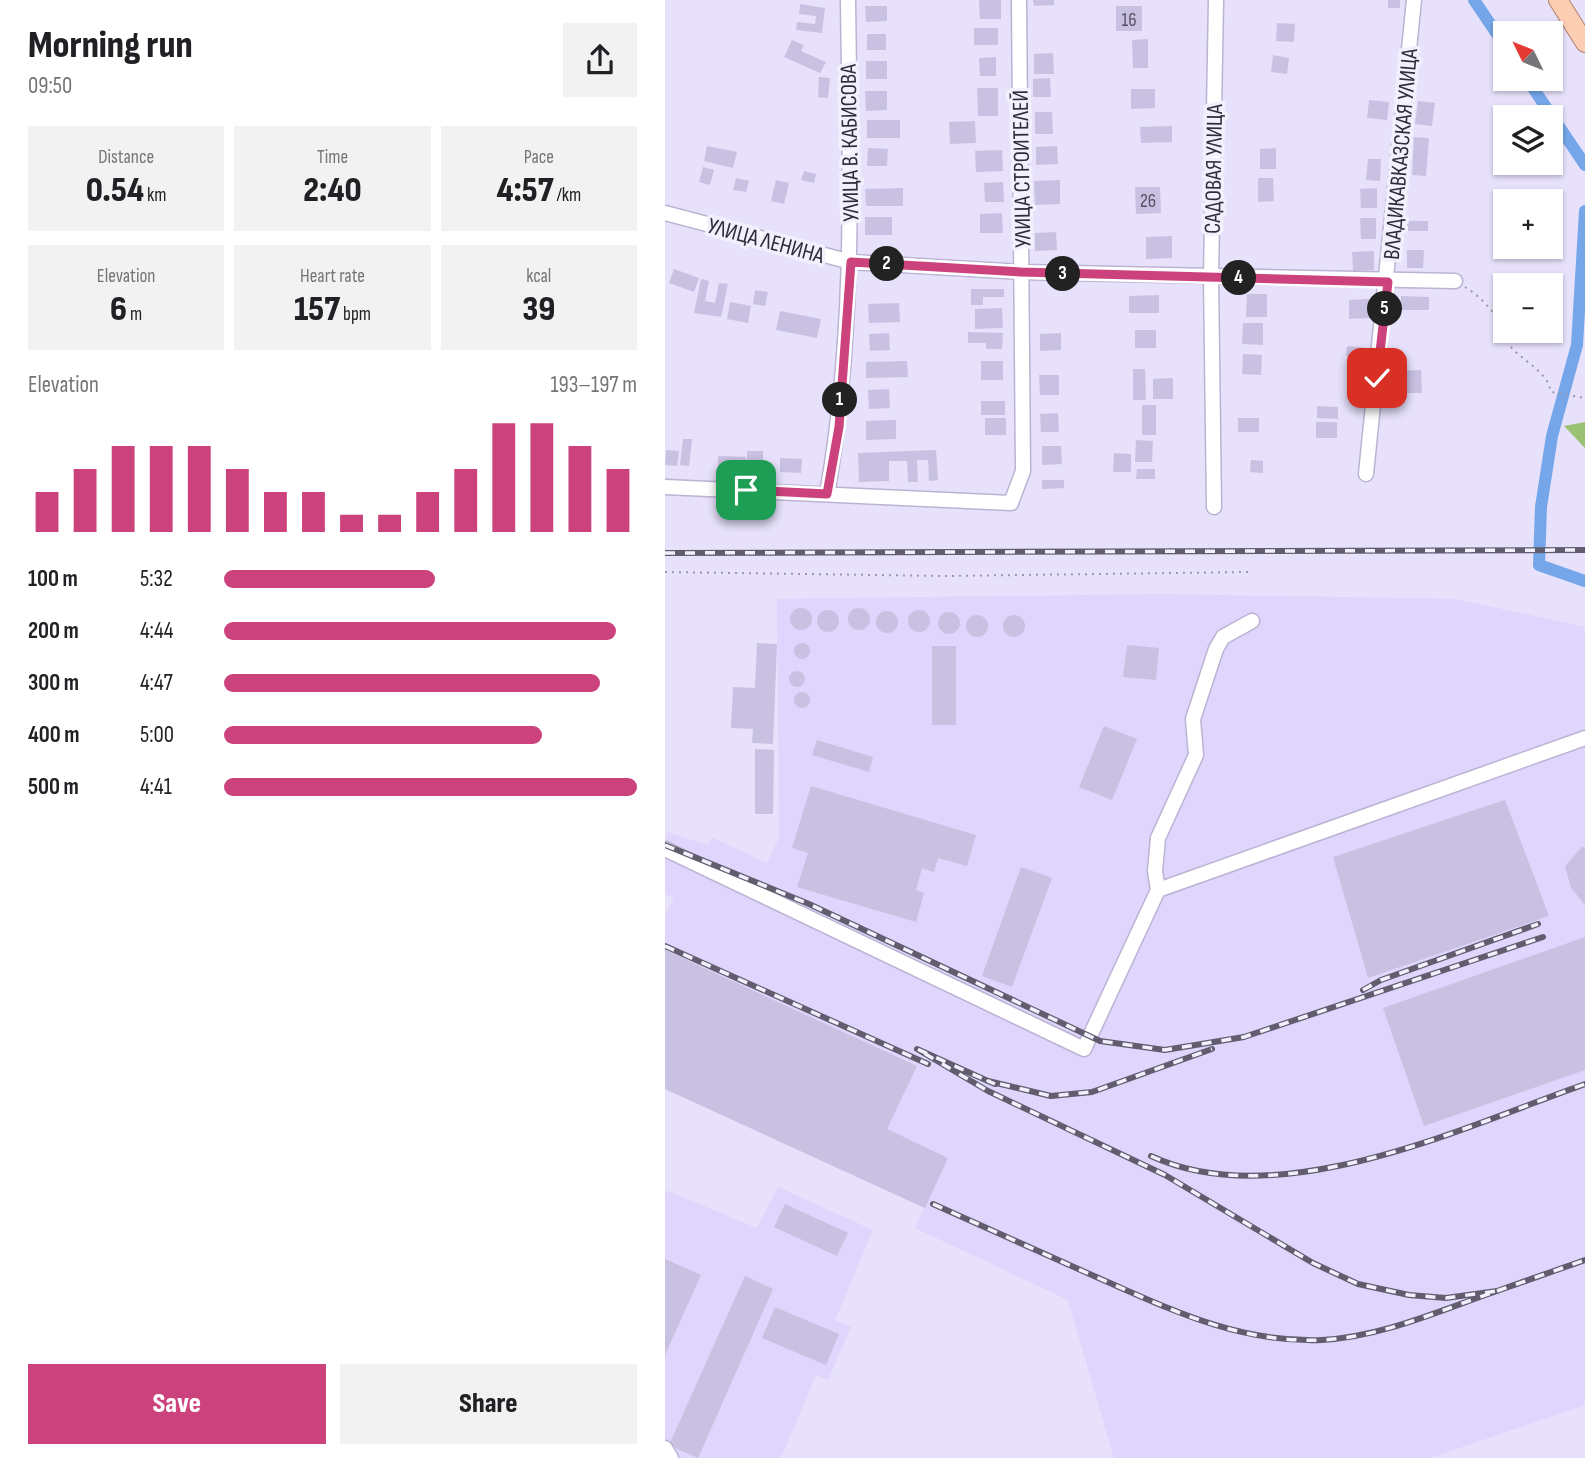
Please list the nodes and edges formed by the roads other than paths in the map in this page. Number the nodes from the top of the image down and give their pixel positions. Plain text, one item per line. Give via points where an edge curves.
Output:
1 (848, 0) edge
2 (1019, 0) edge
3 (1216, 0) edge
4 (1413, 0) edge
5 (1558, 0) edge
6 (1585, 43) edge
7 (665, 214) edge
8 (851, 262) junction
9 (1021, 272) junction
10 (1211, 277) junction
11 (1455, 281) road end
12 (1388, 282) junction
13 (1366, 474) dead end
14 (665, 487) edge
15 (827, 494) junction
16 (1214, 507) dead end
17 (1252, 621) dead end
18 (1585, 738) edge
19 (665, 849) edge
20 (1158, 890) junction
21 (665, 1448) edge
22 (671, 1458) edge

1 - 8 street, УЛИЦА В. КАБИСОВА
2 - 9 street, УЛИЦА СТРОИТЕЛЕЙ
3 - 10 street, САДОВАЯ УЛИЦА
4 - 12 street, ВЛАДИКАВКАЗСКАЯ УЛИЦА
5 - 6 main road
7 - 8 street, УЛИЦА ЛЕНИНА
8 - 9 street, УЛИЦА ЛЕНИНА
8 - 15 street, УЛИЦА В. КАБИСОВА via 839,427
9 - 10 street, УЛИЦА ЛЕНИНА
9 - 15 street, УЛИЦА СТРОИТЕЛЕЙ via 1023,471 1011,503
10 - 12 street, УЛИЦА ЛЕНИНА
10 - 16 street, САДОВАЯ УЛИЦА
11 - 12 street, УЛИЦА ЛЕНИНА
12 - 13 street, ВЛАДИКАВКАЗСКАЯ УЛИЦА
14 - 15 street
17 - 20 street via 1223,637 1216,649 1193,719 1196,755 1158,838
18 - 20 street
19 - 20 street via 1084,1049
21 - 22 street

